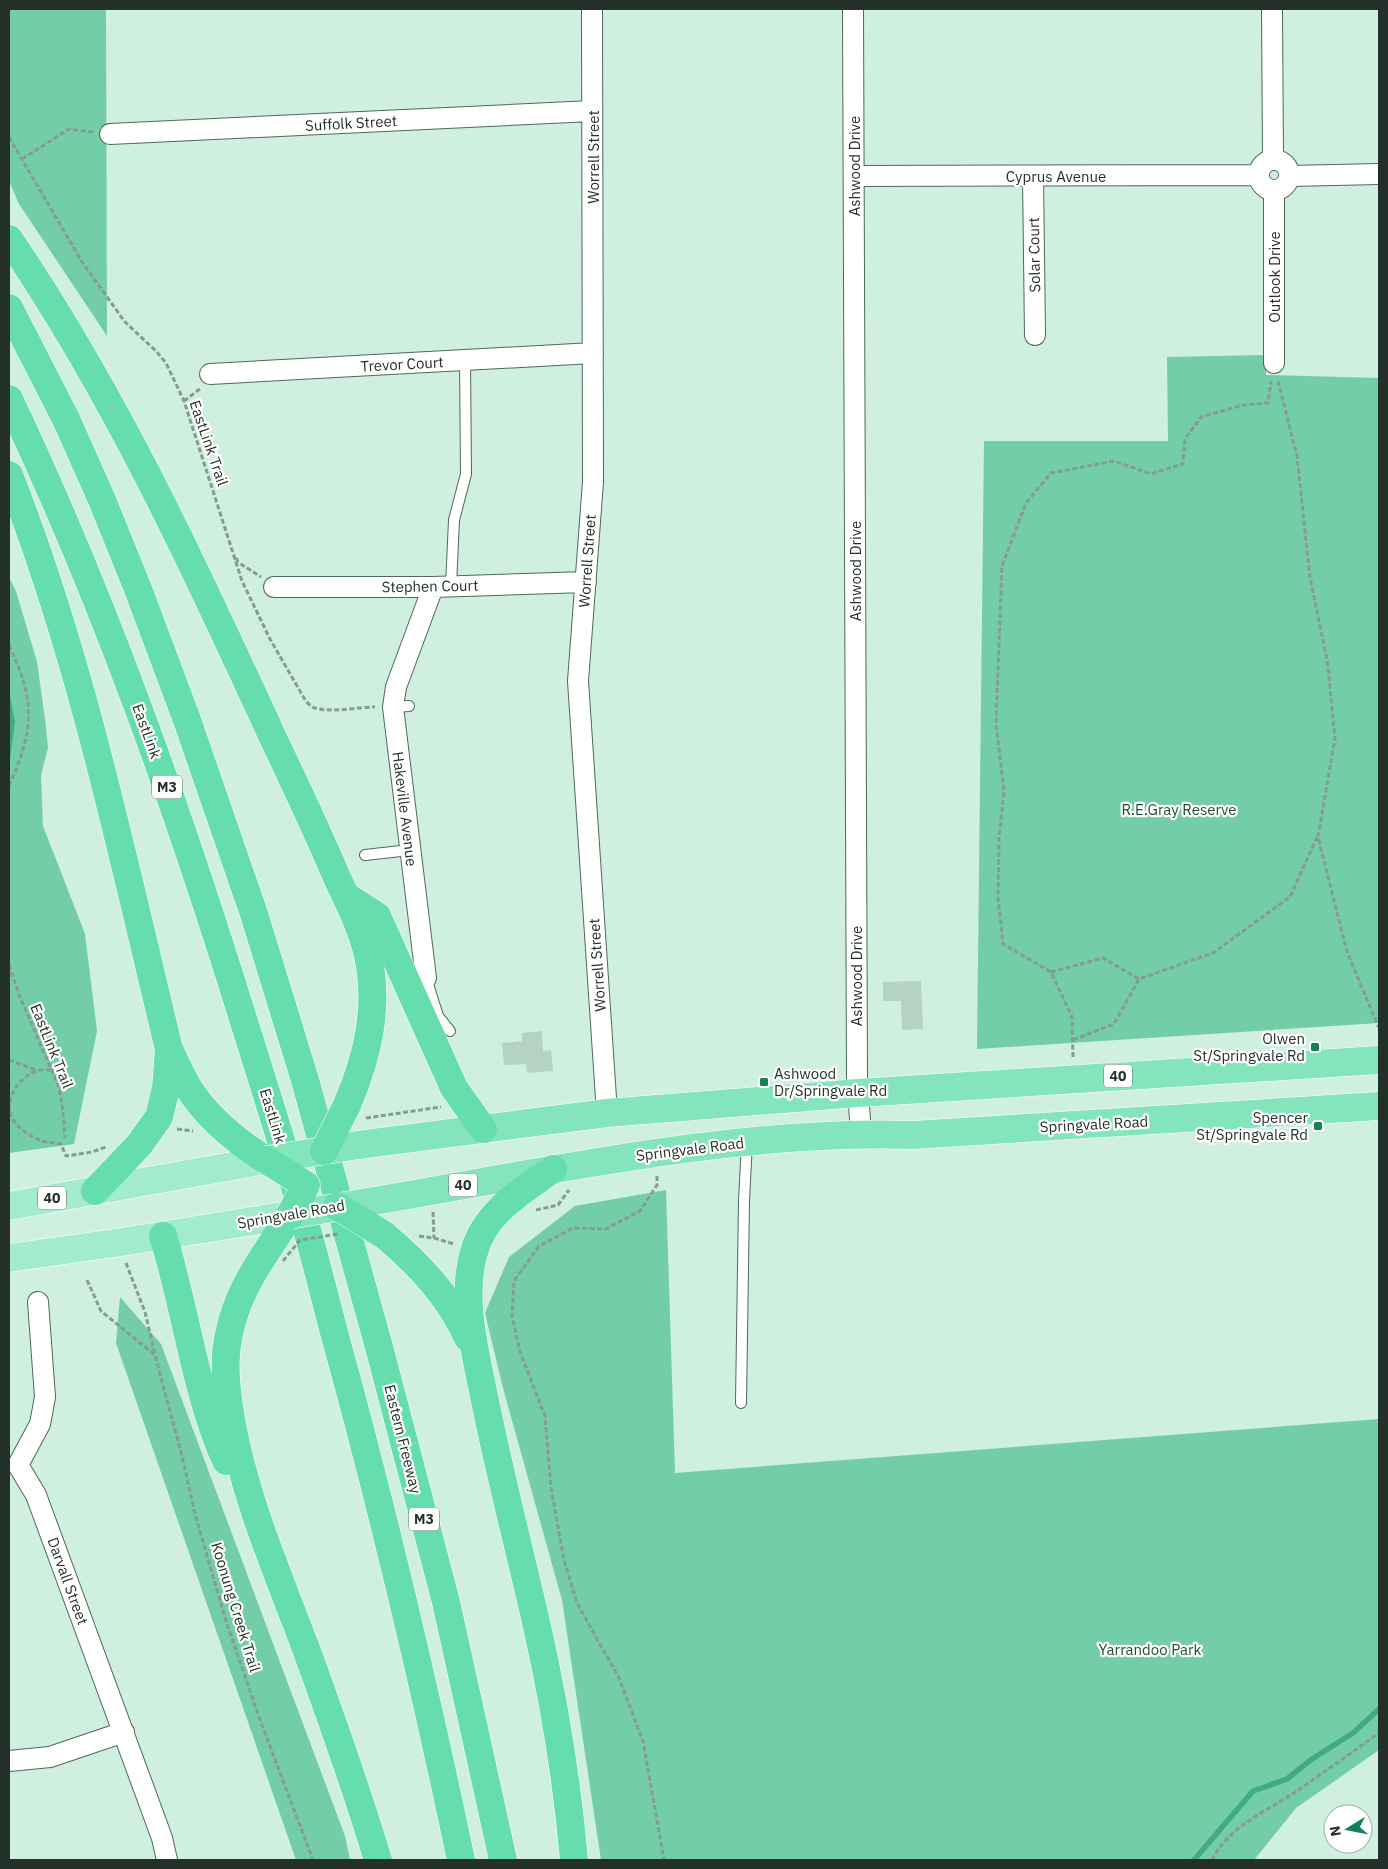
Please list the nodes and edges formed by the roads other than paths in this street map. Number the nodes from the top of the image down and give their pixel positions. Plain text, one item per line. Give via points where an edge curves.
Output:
1 (592, 9) edge
2 (852, 9) edge
3 (1272, 9) edge
4 (592, 111) junction
5 (110, 134) road end
6 (1273, 160) junction
7 (1379, 174) edge
8 (1258, 175) junction
9 (854, 176) junction
10 (1033, 176) junction
11 (1289, 176) junction
12 (1274, 191) junction
13 (9, 239) edge
14 (9, 308) edge
15 (1035, 335) dead end
16 (594, 353) junction
17 (465, 360) junction
18 (1274, 363) road end
19 (210, 374) dead end
20 (9, 399) edge
21 (9, 475) edge
22 (586, 582) junction
23 (442, 586) junction
24 (274, 587) road end
25 (410, 850) junction
26 (365, 855) dead end
27 (346, 896) junction
28 (426, 978) joint
29 (450, 1031) dead end
30 (168, 1049) junction
31 (1379, 1060) edge
32 (858, 1094) junction
33 (1379, 1106) edge
34 (607, 1113) junction
35 (483, 1129) junction
36 (861, 1133) junction
37 (747, 1141) junction
38 (324, 1151) junction
39 (257, 1158) junction
40 (553, 1169) junction
41 (301, 1186) junction
42 (94, 1190) junction
43 (9, 1206) edge
44 (337, 1206) junction
45 (281, 1232) junction
46 (163, 1236) junction
47 (9, 1258) edge
48 (38, 1302) dead end
49 (477, 1363) junction
50 (741, 1403) dead end
51 (13, 1465) edge
52 (262, 1534) junction
53 (124, 1732) junction
54 (9, 1761) edge
55 (167, 1860) edge
56 (378, 1860) edge
57 (461, 1860) edge
58 (503, 1860) edge
59 (574, 1860) edge

1 - 4 street, Worrell Street
2 - 9 street, Ashwood Drive
3 - 6 street
4 - 5 street, Suffolk Street
4 - 16 street, Worrell Street
6 - 8 street via 1261,166
6 - 11 street via 1285,164
7 - 11 street
8 - 10 street, Cyprus Avenue
8 - 12 street via 1263,186
9 - 10 street, Cyprus Avenue
9 - 32 street, Ashwood Drive
10 - 15 street, Solar Court
11 - 12 street via 1287,184
12 - 18 street, Outlook Drive
13 - 27 highway via 74,341 168,514
14 - 58 highway, Eastern Freeway / M3 via 66,419 102,500 138,589 230,842 305,1080 360,1273 446,1602
16 - 17 street, Trevor Court
16 - 22 street, Worrell Street via 593,482
17 - 19 street, Trevor Court
17 - 23 lane via 466,474
20 - 41 highway, EastLink / M3 via 86,572 156,755
21 - 30 highway via 74,667
22 - 23 street, Stephen Court
22 - 34 street, Worrell Street via 578,681
23 - 24 street, Stephen Court
23 - 25 street, Hakeville Avenue via 396,687 401,707
25 - 26 lane
25 - 28 street, Hakeville Avenue
27 - 35 highway via 377,916 454,1088
27 - 38 highway, bridge via 367,951 373,991 370,1035 353,1112 337,1122
28 - 29 lane, Hakeville Avenue via 438,1016
30 - 39 highway via 188,1087 204,1108
30 - 42 highway via 166,1088 159,1117 139,1145
31 - 32 highway, 40
32 - 34 highway, 40
32 - 36 street, Ashwood Drive
33 - 36 highway, Springvale Road / 40 via 913,1135
34 - 35 highway, 40
35 - 38 highway, 40, bridge
36 - 37 highway, Springvale Road / 40
37 - 40 highway, Springvale Road / 40
37 - 50 lane
38 - 39 highway, 40, bridge
38 - 41 highway
39 - 41 highway, bridge
39 - 42 main road, 40
40 - 44 highway, Springvale Road / 40, bridge
40 - 49 highway via 500,1208 485,1227 474,1251 469,1290
41 - 44 highway
41 - 45 highway, bridge
41 - 57 highway, M3 via 390,1544
42 - 43 main road, 40
44 - 45 highway, Springvale Road / 40, bridge
44 - 49 highway, bridge via 384,1234 418,1265 447,1300
45 - 46 main road, Springvale Road / 40
45 - 52 highway via 242,1291 226,1355 229,1405 239,1459
46 - 47 main road, Springvale Road / 40
46 - 52 highway via 209,1414 222,1453
48 - 51 street, Darvall Street via 45,1397 40,1424
49 - 59 highway via 551,1697 564,1769
51 - 53 street, Darvall Street via 36,1495
52 - 56 highway via 337,1734
53 - 54 street via 50,1757
53 - 55 street, Darvall Street

